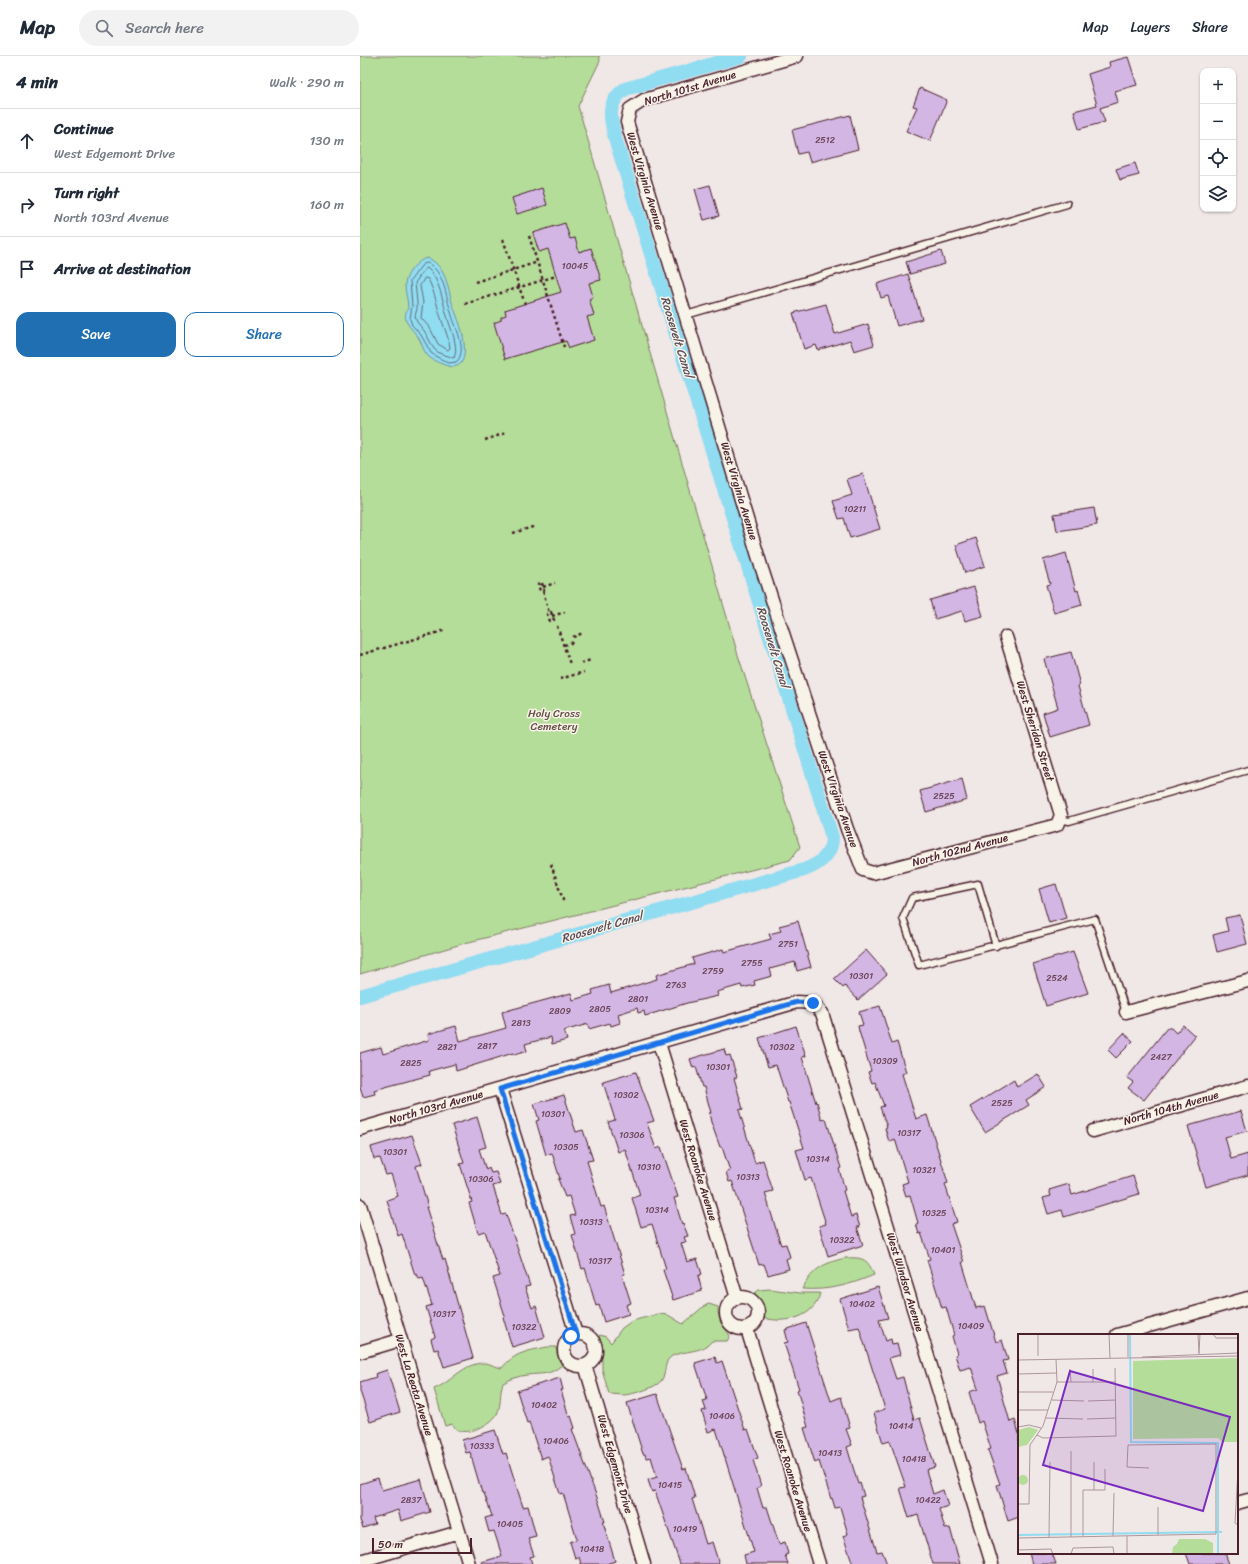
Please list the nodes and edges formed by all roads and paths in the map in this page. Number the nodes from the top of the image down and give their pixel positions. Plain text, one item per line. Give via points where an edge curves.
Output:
1 (797, 56) edge
2 (630, 109) joint
3 (1067, 204) dead end
4 (529, 236) dead end
5 (503, 240) dead end
6 (538, 262) junction
7 (513, 270) junction
8 (556, 276) dead end
9 (544, 280) junction
10 (475, 282) dead end
11 (519, 287) junction
12 (465, 304) dead end
13 (525, 304) dead end
14 (686, 315) junction
15 (564, 347) dead end
16 (506, 433) dead end
17 (485, 440) dead end
18 (536, 526) dead end
19 (513, 533) dead end
20 (555, 583) dead end
21 (544, 587) junction
22 (543, 591) junction
23 (565, 612) dead end
24 (549, 613) junction
25 (552, 616) junction
26 (557, 626) dead end
27 (446, 630) dead end
28 (583, 633) dead end
29 (572, 637) dead end
30 (1006, 637) dead end
31 (574, 642) dead end
32 (564, 645) junction
33 (360, 655) edge
34 (591, 660) dead end
35 (581, 663) dead end
36 (570, 664) dead end
37 (584, 672) dead end
38 (560, 680) dead end
39 (1248, 770) edge
40 (1058, 822) junction
41 (551, 864) dead end
42 (863, 870) joint
43 (564, 903) dead end
44 (996, 946) junction
45 (1248, 981) edge
46 (813, 1003) joint
47 (1126, 1012) joint
48 (659, 1043) junction
49 (1248, 1086) edge
50 (500, 1089) junction
51 (360, 1129) edge
52 (1093, 1131) dead end
53 (360, 1205) edge
54 (737, 1298) junction
55 (1248, 1298) edge
56 (747, 1329) junction
57 (576, 1334) junction
58 (1121, 1334) edge
59 (400, 1340) junction
60 (360, 1352) edge
61 (585, 1365) junction
62 (1248, 1500) edge
63 (1238, 1503) edge
64 (459, 1532) junction
65 (360, 1561) edge
66 (469, 1564) edge
67 (644, 1564) edge
68 (819, 1564) edge
69 (992, 1564) edge

1 - 2 street, North 101st Avenue via 644,100
2 - 14 street, West Virginia Avenue via 627,122
3 - 14 lane
4 - 6 path
5 - 7 path
6 - 7 path
6 - 9 path
7 - 10 path
7 - 11 path
8 - 9 path
9 - 11 path
9 - 15 path
11 - 12 path
11 - 13 path
14 - 42 street, West Virginia Avenue via 762,569 844,821
16 - 17 path
18 - 19 path
20 - 21 path
21 - 22 path
21 - 22 path via 542,583 538,584 540,591
22 - 24 path
23 - 25 path
24 - 25 path via 551,612
24 - 25 path via 547,614 550,621 554,620
26 - 32 path
27 - 33 path
28 - 29 path
30 - 40 street, West Sheridan Street via 1061,816
31 - 32 path
32 - 36 path
34 - 35 path
37 - 38 path
39 - 40 lane
40 - 42 street, North 102nd Avenue via 873,873
41 - 43 path
44 - 44 lane via 919,965 903,918 912,898 978,884
44 - 47 lane via 1095,919
45 - 47 street
46 - 48 street, North 103rd Avenue via 797,1002
46 - 69 street, West Windsor Avenue via 822,1013
48 - 50 street, North 103rd Avenue
48 - 54 street, West Roanoke Avenue
49 - 52 street, North 104th Avenue
50 - 51 street, North 103rd Avenue
50 - 57 street
53 - 59 street, West La Reata Avenue
54 - 56 street via 748,1299 756,1306 757,1317
54 - 56 street via 726,1308 726,1318 737,1329
55 - 58 street
56 - 68 street, West Roanoke Avenue
57 - 61 street via 589,1337 595,1345 595,1355
57 - 61 street via 567,1341 564,1352 570,1362 579,1366
59 - 60 street
59 - 64 street, West La Reata Avenue
61 - 67 street, West Edgemont Drive
62 - 63 street
64 - 65 street
64 - 66 street, West La Reata Avenue

